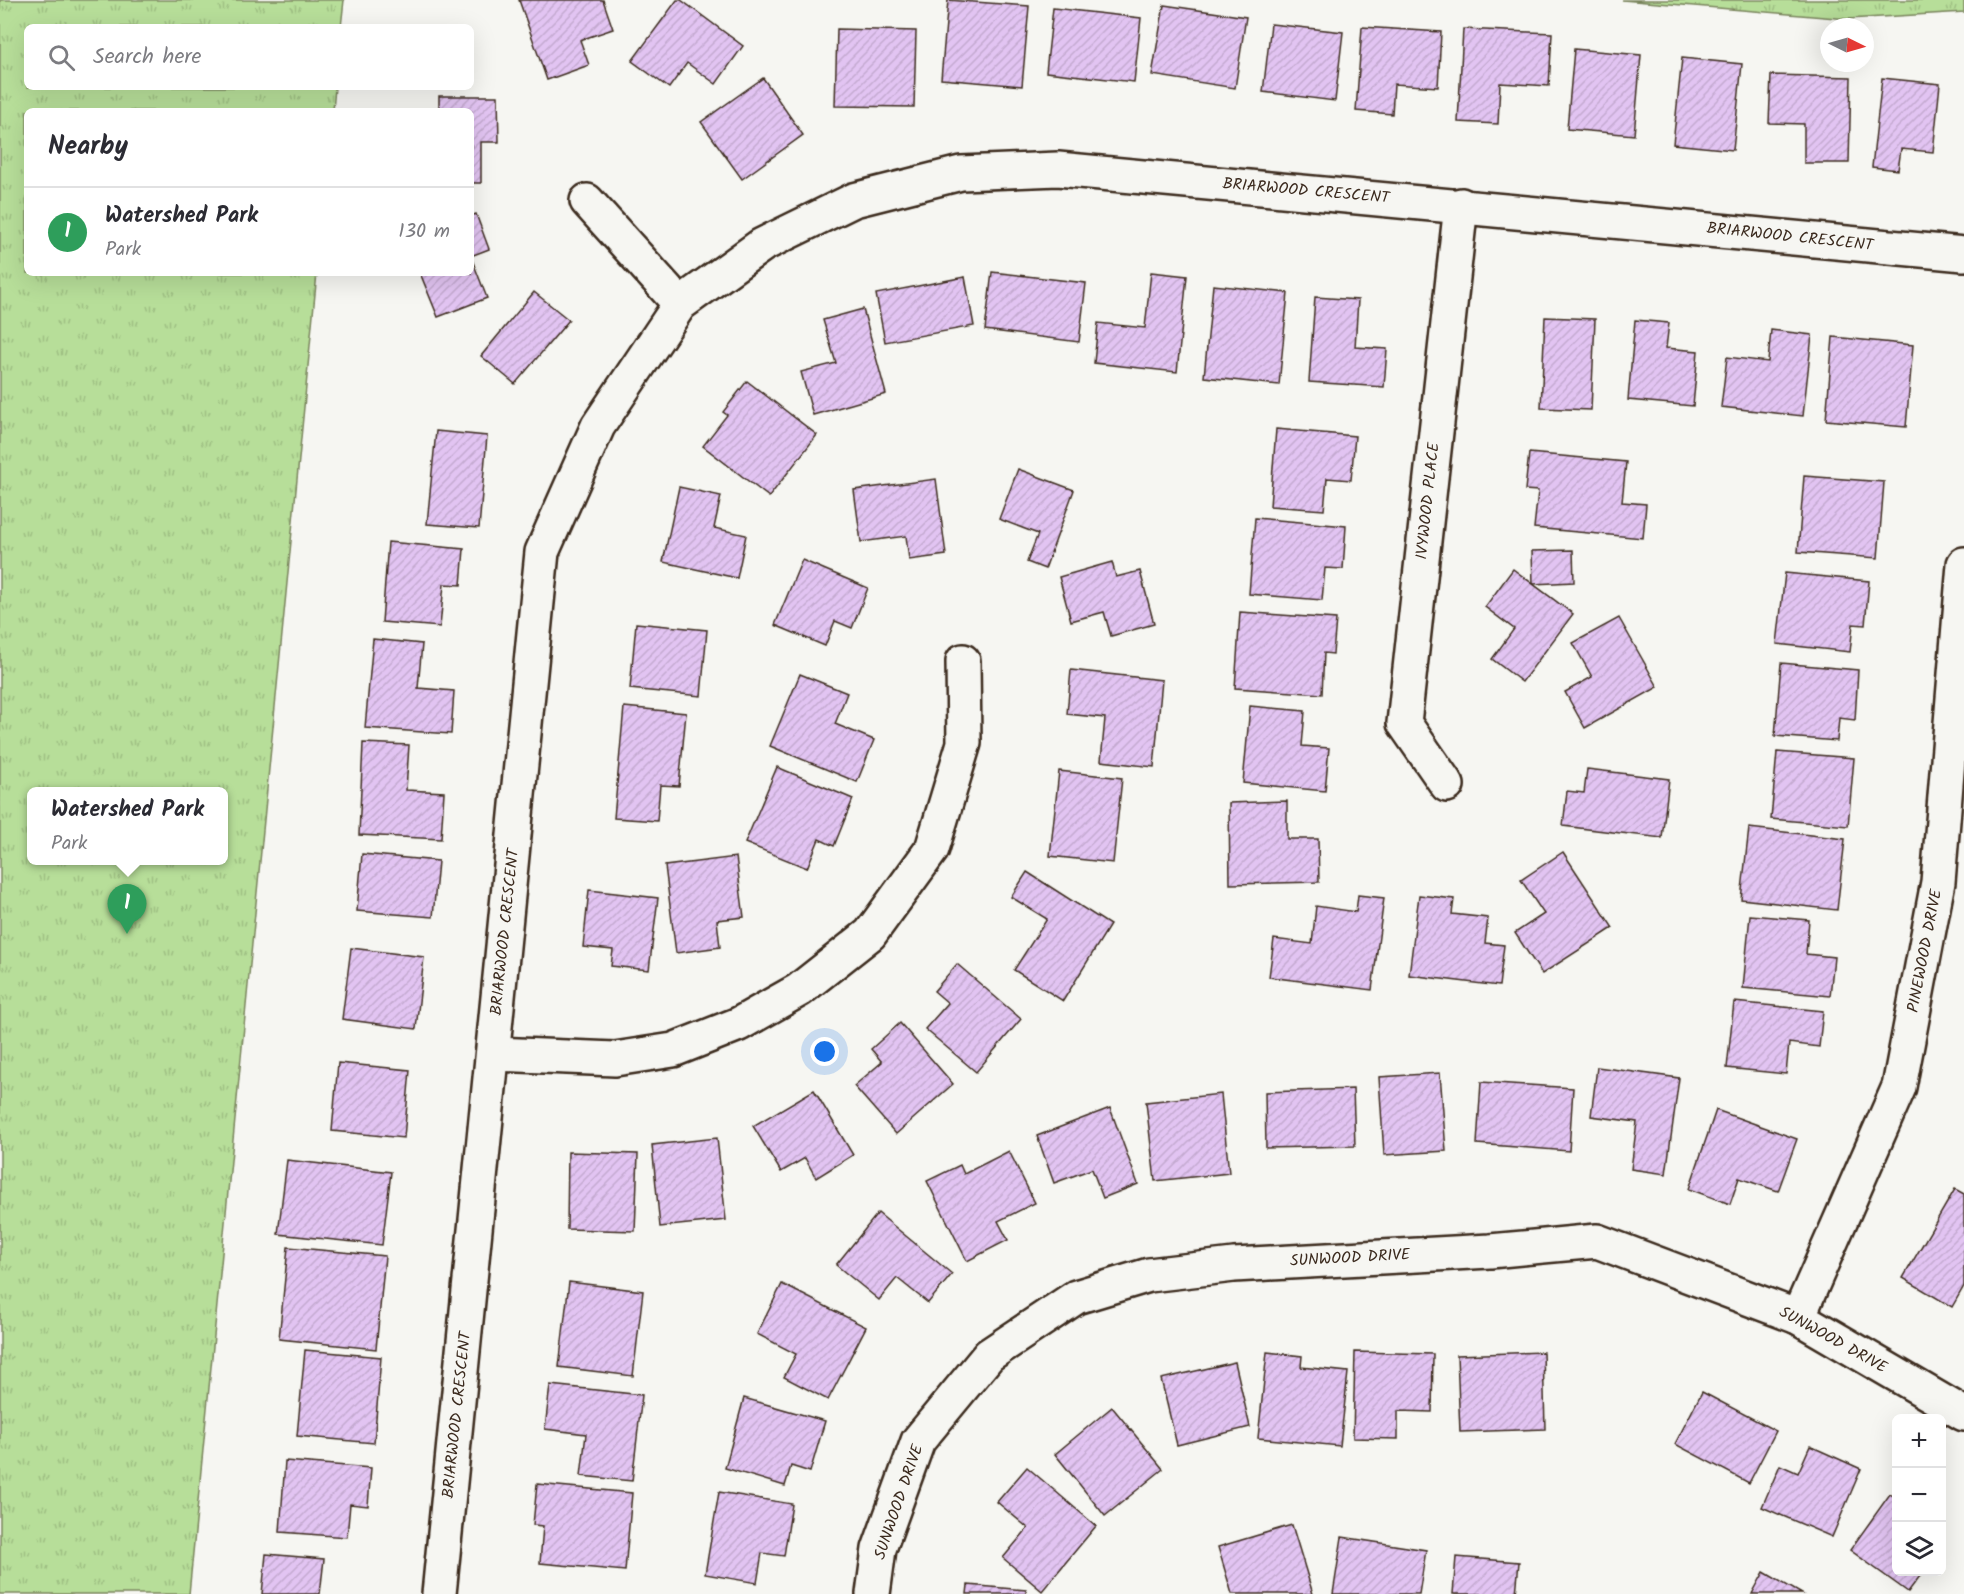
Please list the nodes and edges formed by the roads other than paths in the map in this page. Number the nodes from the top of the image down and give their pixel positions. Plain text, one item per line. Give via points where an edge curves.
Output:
1 (588, 201) dead end
2 (1461, 205) junction
3 (1964, 254) edge
4 (680, 304) junction
5 (1964, 564) edge
6 (963, 661) dead end
7 (1447, 784) dead end
8 (1951, 887) edge
9 (494, 1054) junction
10 (1798, 1317) junction
11 (1964, 1414) edge
12 (438, 1594) edge
13 (873, 1594) edge

1 - 4 street
2 - 3 street, BRIARWOOD CRESCENT
2 - 4 street, BRIARWOOD CRESCENT via 1058,169 961,173 854,200 762,245
2 - 7 street, IVYWOOD PLACE via 1404,723
4 - 9 street, BRIARWOOD CRESCENT via 598,426 542,552
5 - 8 street, PINEWOOD DRIVE
6 - 9 street via 964,743 932,849 870,934 800,990 739,1024 673,1050 615,1059
8 - 10 street, PINEWOOD DRIVE via 1899,1087
9 - 12 street, BRIARWOOD CRESCENT
10 - 11 street, SUNWOOD DRIVE
10 - 13 street, SUNWOOD DRIVE via 1597,1241 1234,1265 1149,1275 1076,1297 989,1356 918,1441 879,1550

